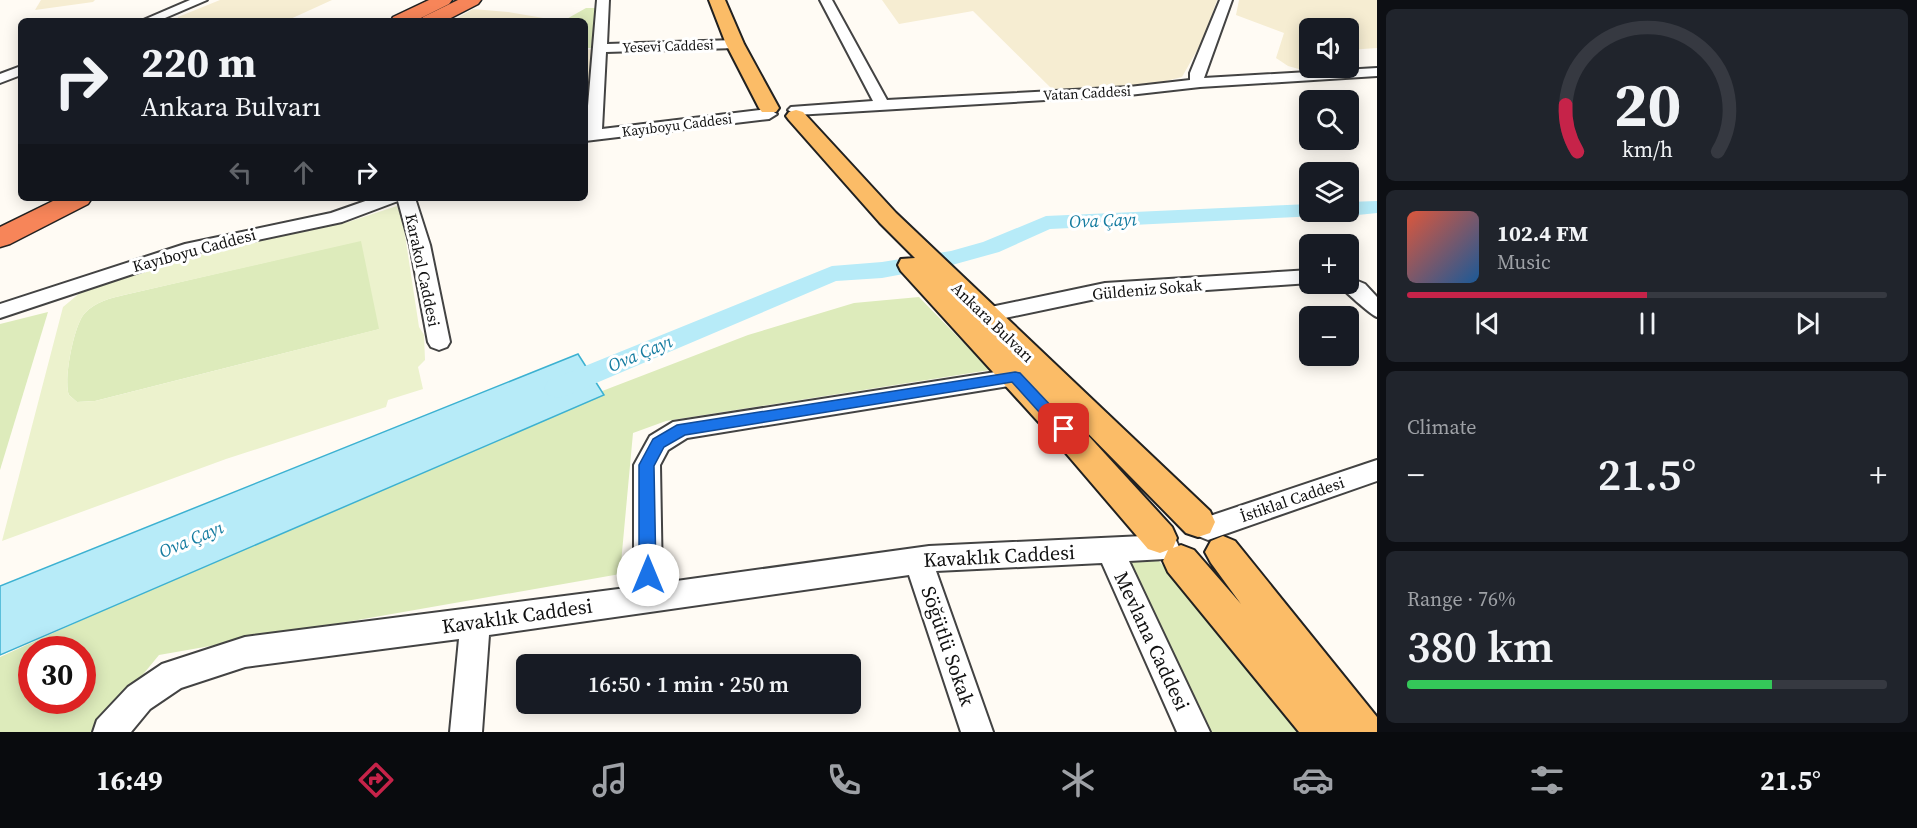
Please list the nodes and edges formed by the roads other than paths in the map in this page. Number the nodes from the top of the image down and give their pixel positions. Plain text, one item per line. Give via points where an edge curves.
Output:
1 (201, 0) edge
2 (443, 0) edge
3 (472, 0) edge
4 (603, 0) edge
5 (717, 0) edge
6 (735, 0) edge
7 (826, 0) edge
8 (1226, 0) edge
9 (155, 18) edge
10 (406, 18) edge
11 (436, 18) edge
12 (735, 44) junction
13 (753, 44) junction
14 (601, 48) junction
15 (18, 71) edge
16 (1377, 72) edge
17 (0, 79) edge
18 (1200, 83) junction
19 (882, 104) junction
20 (782, 107) junction
21 (589, 136) edge
22 (33, 201) edge
23 (73, 201) edge
24 (383, 201) edge
25 (407, 201) edge
26 (0, 217) edge
27 (0, 238) edge
28 (1299, 277) edge
29 (1359, 291) edge
30 (966, 305) junction
31 (1377, 310) edge
32 (0, 311) edge
33 (439, 342) dead end
34 (1015, 377) junction
35 (1377, 470) edge
36 (1210, 534) junction
37 (1169, 549) junction
38 (1110, 550) junction
39 (918, 561) junction
40 (648, 597) junction
41 (475, 623) junction
42 (109, 732) edge
43 (466, 732) edge
44 (977, 732) edge
45 (1194, 732) edge
46 (1326, 732) edge
47 (1364, 732) edge

1 - 9 street
2 - 10 highway
3 - 11 highway
4 - 14 street
5 - 12 main road
6 - 13 main road
7 - 19 street
8 - 18 street via 1197,73
12 - 13 main road
12 - 14 street, Yesevi Caddesi
12 - 20 main road
13 - 20 main road
14 - 21 street
15 - 17 street
16 - 18 street, Vatan Caddesi
18 - 19 street, Vatan Caddesi via 1129,91
19 - 20 street, Vatan Caddesi
20 - 21 street, Kayıboyu Caddesi
20 - 30 main road via 879,220
22 - 26 highway
23 - 27 highway
24 - 32 street, Kayıboyu Caddesi via 336,218 192,248
25 - 33 street, Karakol Caddesi via 420,245
28 - 30 street, Güldeniz Sokak via 1105,290
29 - 31 street
30 - 34 main road, Ankara Bulvarı
30 - 36 main road, Ankara Bulvarı
34 - 37 main road, Ankara Bulvarı
34 - 40 street via 682,429 659,443 646,465
35 - 36 street, İstiklal Caddesi
36 - 37 main road via 1187,518 1168,518 1159,530
36 - 37 main road via 1217,564 1210,567 1191,566
36 - 47 main road, Ankara Bulvarı
37 - 38 street, Kavaklık Caddesi
37 - 46 main road, Ankara Bulvarı
38 - 39 street, Kavaklık Caddesi
38 - 45 street, Mevlana Caddesi
39 - 40 street, Kavaklık Caddesi
39 - 44 street, Söğütlü Sokak
40 - 41 street, Kavaklık Caddesi
41 - 42 street, Kavaklık Caddesi via 245,652 172,675 140,698
41 - 43 street

